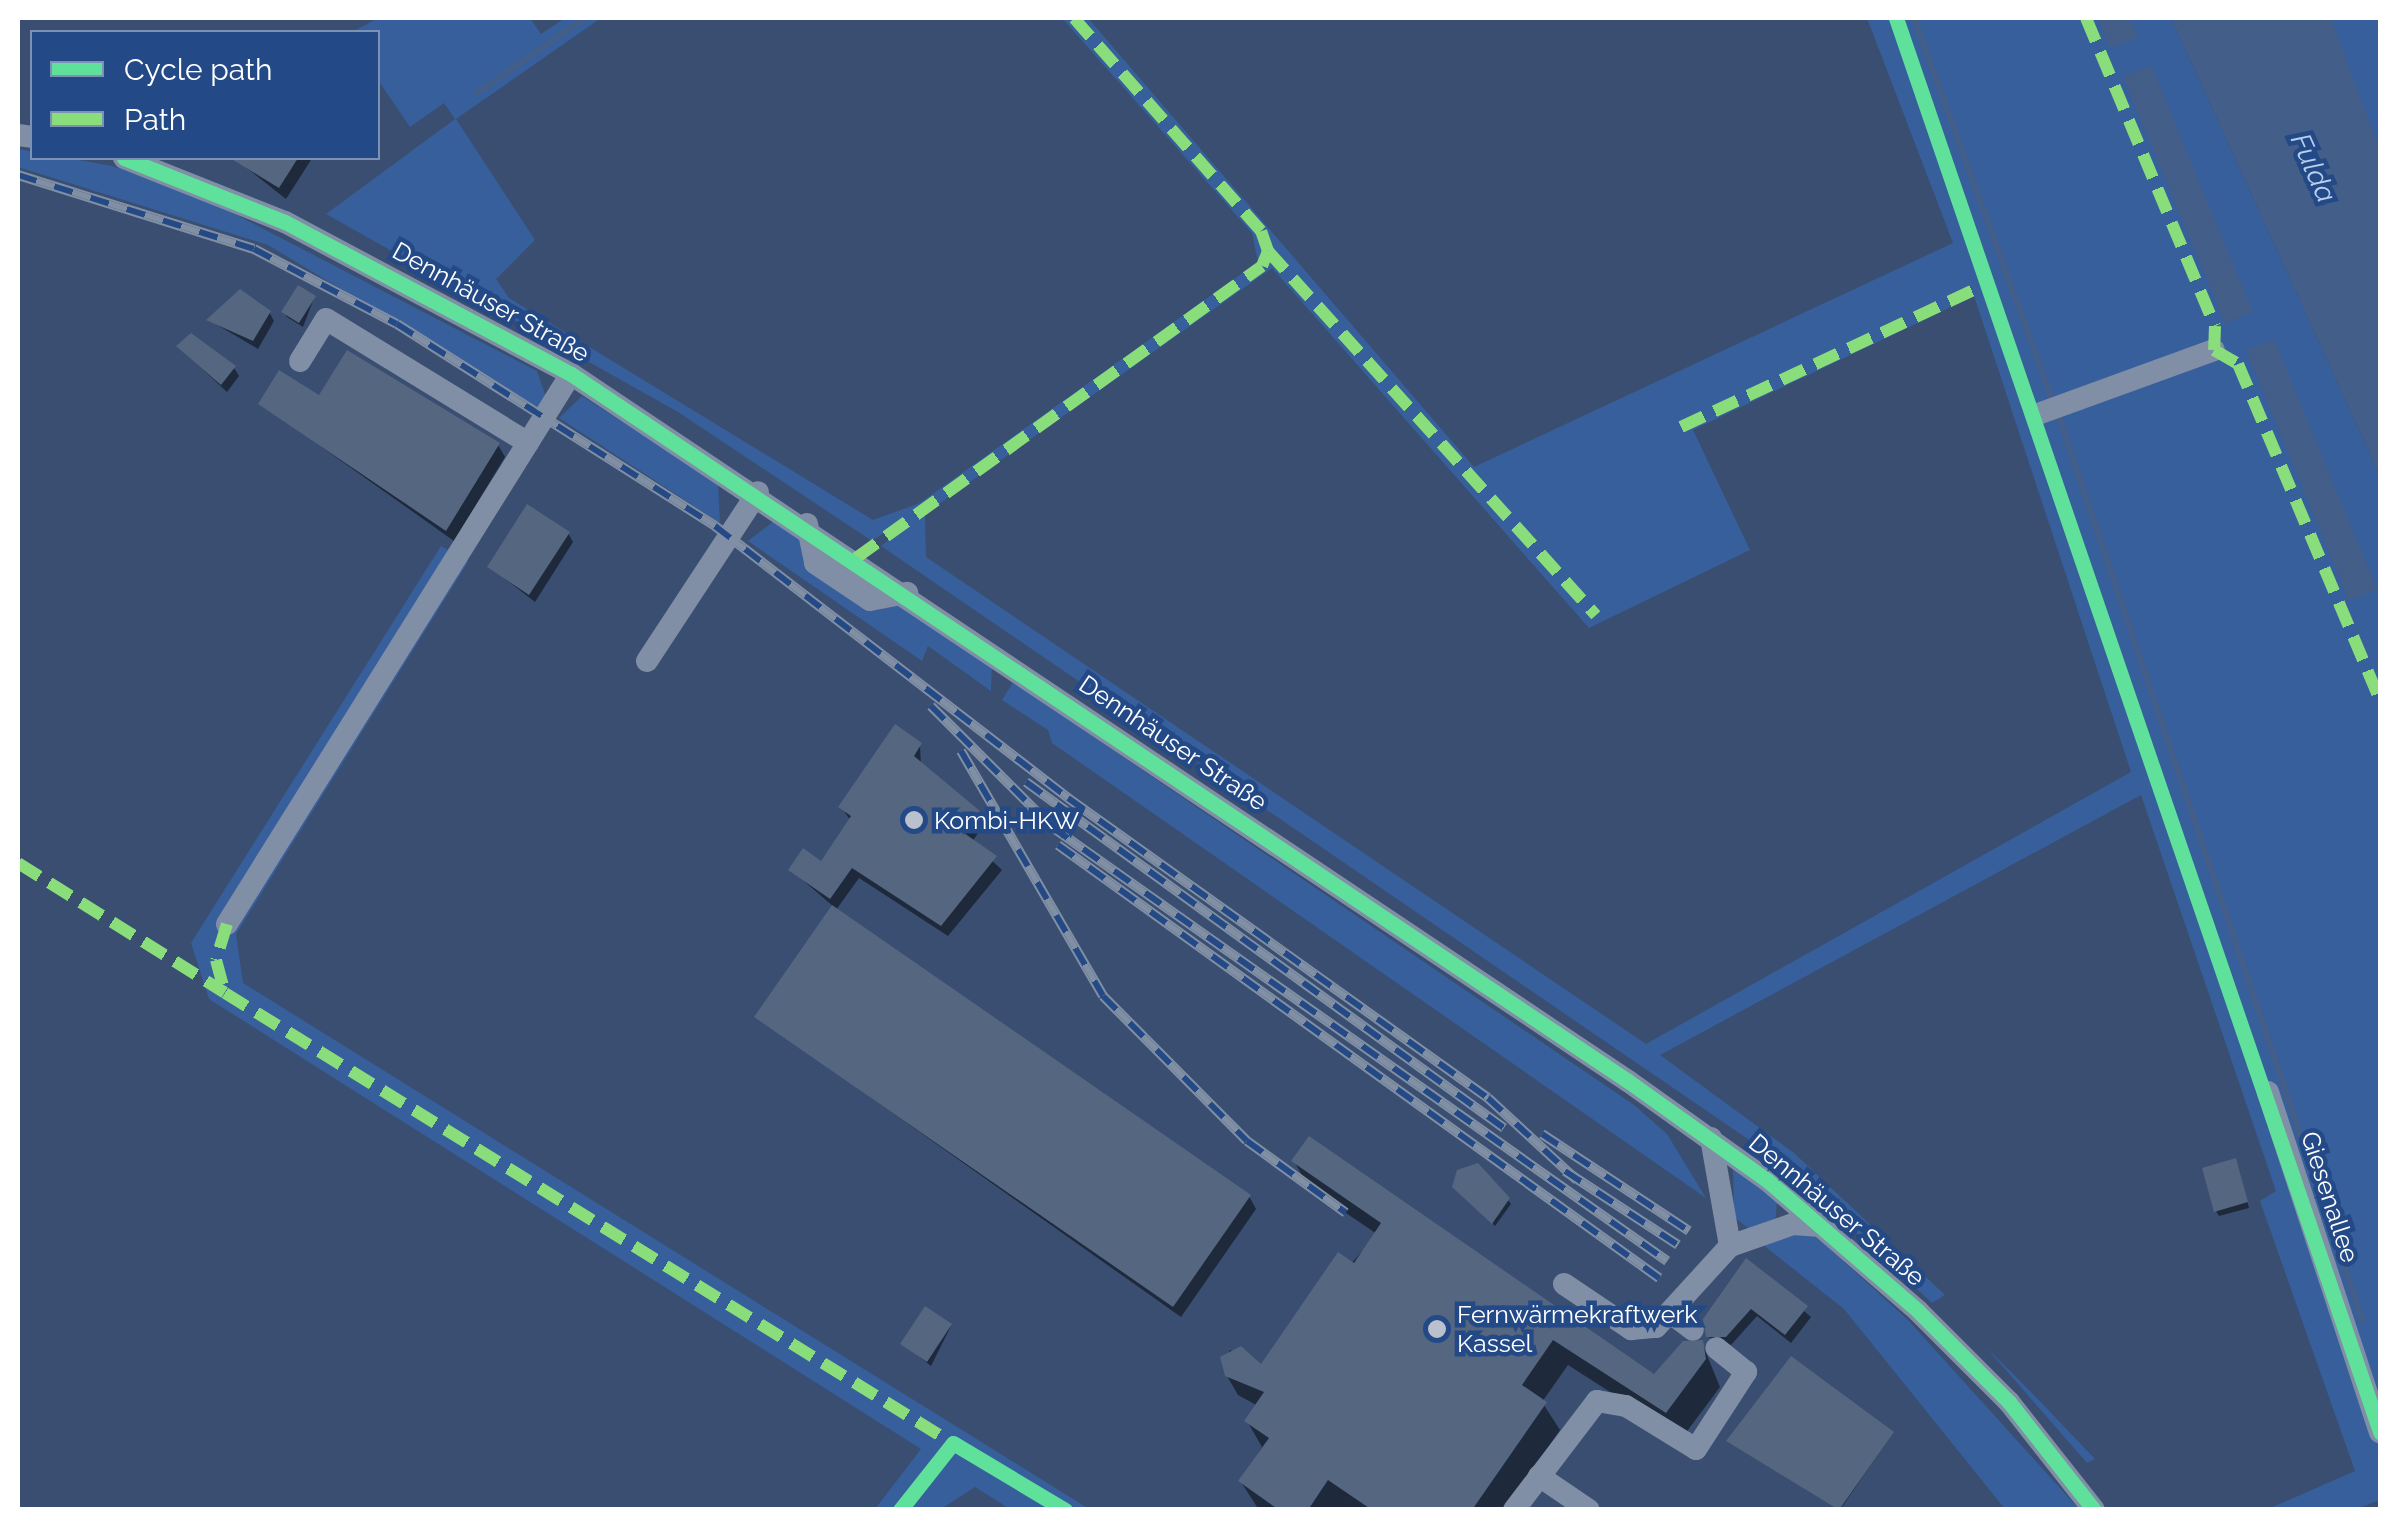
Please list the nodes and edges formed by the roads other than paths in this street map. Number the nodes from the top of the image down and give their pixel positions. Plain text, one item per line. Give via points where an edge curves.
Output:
1 (129, 160) edge
2 (2214, 350) dead end
3 (300, 361) dead end
4 (571, 374) junction
5 (2038, 414) dead end
6 (528, 443) junction
7 (758, 492) junction
8 (648, 661) dead end
9 (227, 924) dead end
10 (2268, 1092) dead end
11 (1710, 1138) junction
12 (1824, 1226) junction
13 (1730, 1246) junction
14 (1564, 1284) dead end
15 (1672, 1314) junction
16 (1692, 1330) dead end
17 (1716, 1348) dead end
18 (2380, 1432) edge
19 (1539, 1476) junction
20 (1514, 1510) edge
21 (1589, 1510) edge
22 (2094, 1510) edge

1 - 4 street, Dennhäuser Straße via 285,222
2 - 5 street
3 - 6 street via 326,319
4 - 6 street
4 - 7 street, Dennhäuser Straße
6 - 9 street
7 - 8 street
7 - 11 street, Dennhäuser Straße
10 - 18 street, Giesenallee
11 - 12 street, Dennhäuser Straße
11 - 13 street
12 - 13 street via 1793,1224
12 - 22 street, Dennhäuser Straße via 2009,1402
13 - 15 street
14 - 15 street via 1631,1329
15 - 16 street
17 - 19 street via 1746,1372 1696,1449 1626,1406 1596,1401
19 - 20 street
19 - 21 street

